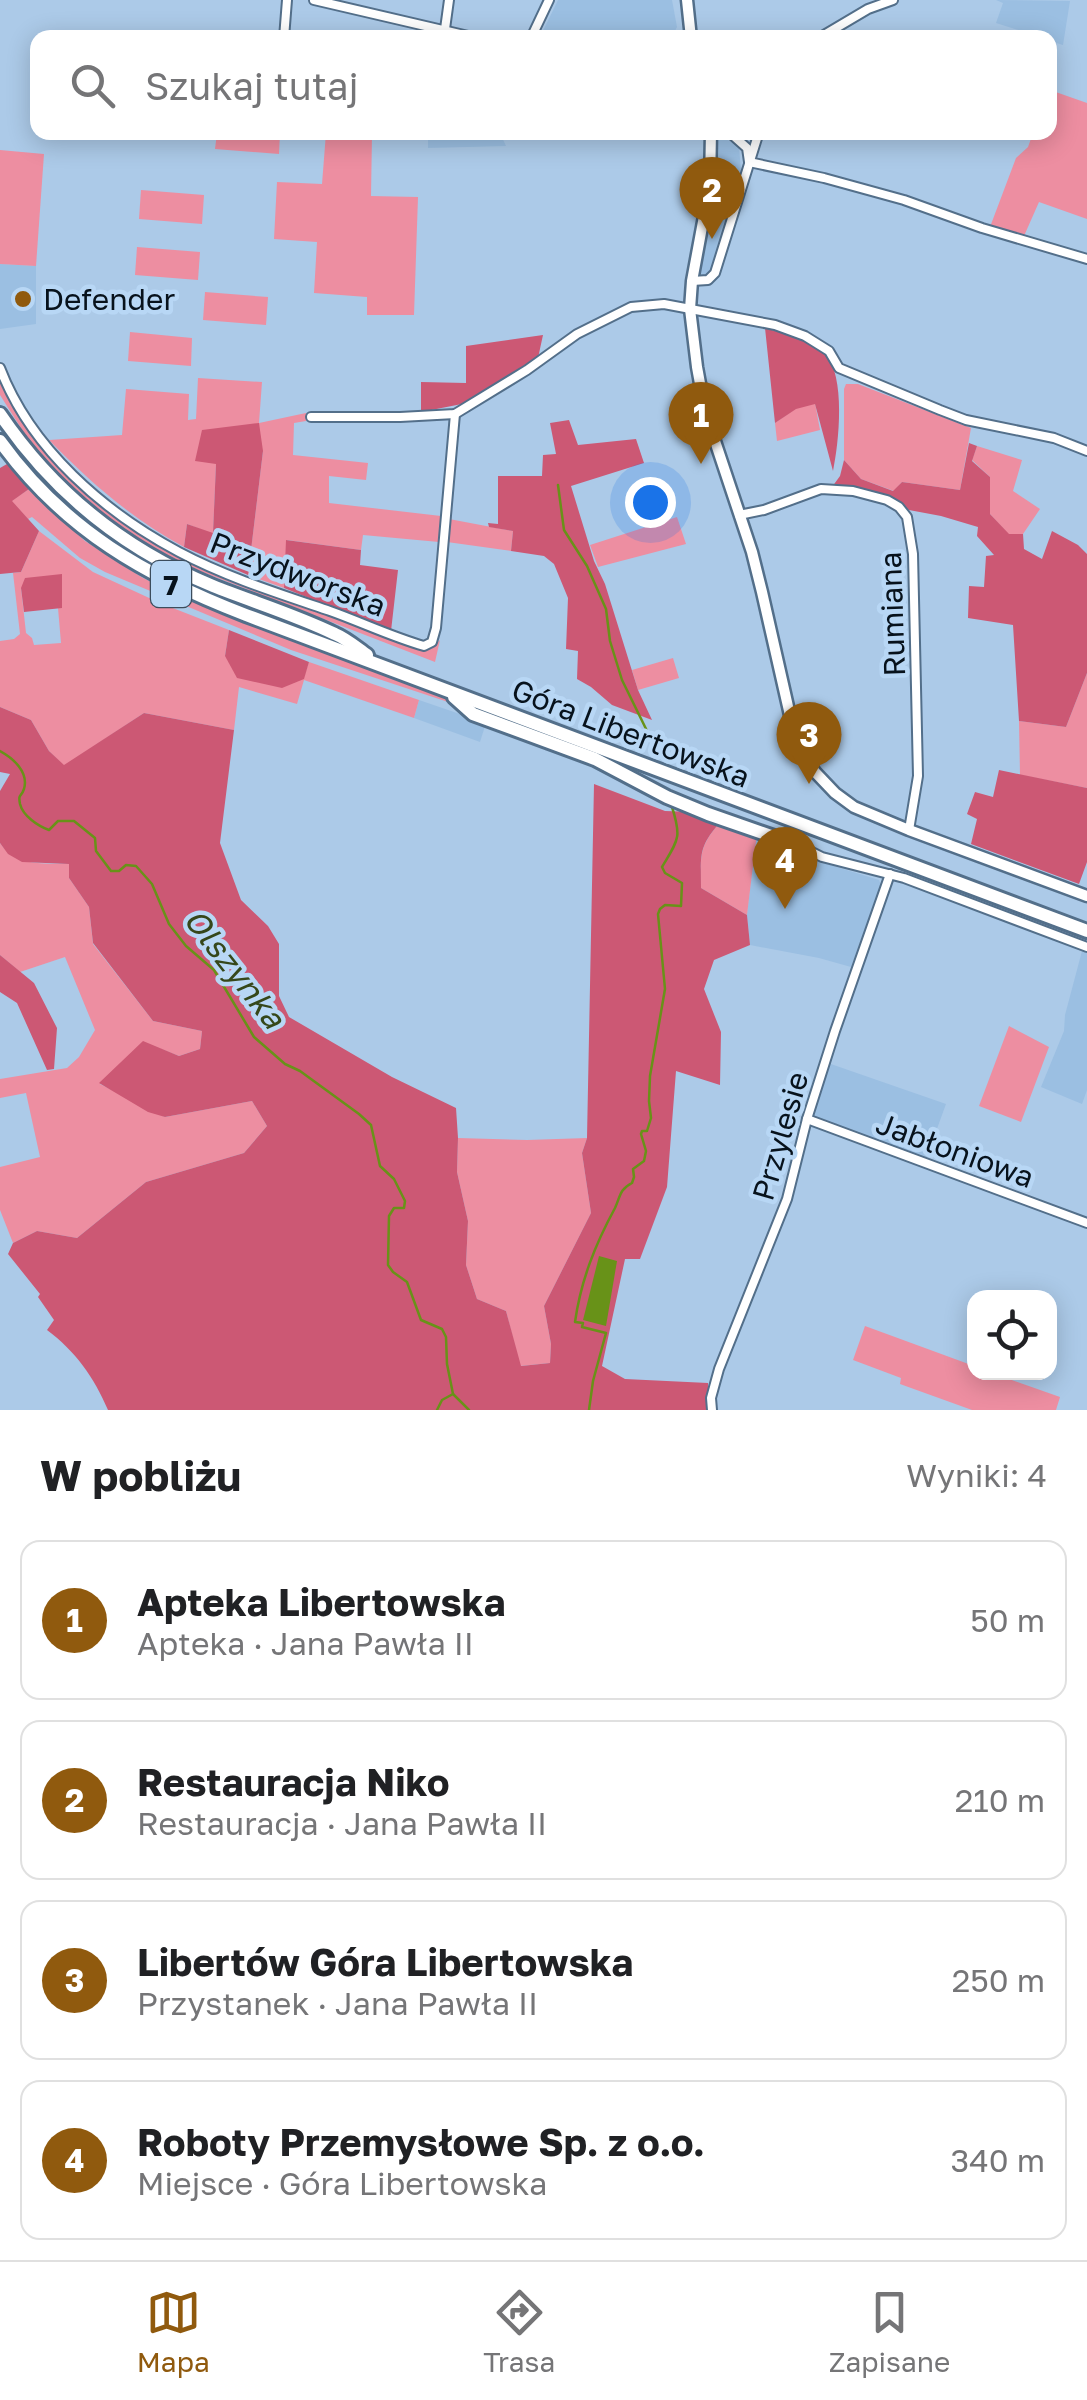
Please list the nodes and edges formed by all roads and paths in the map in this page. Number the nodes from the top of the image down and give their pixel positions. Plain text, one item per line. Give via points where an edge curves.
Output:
1 (287, 0) edge
2 (314, 0) edge
3 (449, 0) edge
4 (549, 0) edge
5 (686, 0) edge
6 (877, 0) edge
7 (893, 0) edge
8 (868, 9) junction
9 (445, 29) junction
10 (285, 30) edge
11 (449, 30) edge
12 (535, 30) edge
13 (690, 30) edge
14 (833, 30) edge
15 (710, 140) edge
16 (738, 140) edge
17 (756, 140) edge
18 (749, 162) junction
19 (1087, 259) edge
20 (692, 280) junction
21 (690, 309) junction
22 (0, 368) edge
23 (0, 414) edge
24 (455, 414) junction
25 (311, 416) dead end
26 (0, 441) edge
27 (1087, 451) edge
28 (740, 515) junction
29 (381, 666) junction
30 (444, 689) junction
31 (909, 830) junction
32 (800, 846) joint
33 (890, 874) junction
34 (1087, 896) edge
35 (1087, 931) edge
36 (1087, 947) edge
37 (808, 1119) junction
38 (1087, 1223) edge
39 (712, 1410) edge

1 - 10 street
2 - 9 street
3 - 9 street
4 - 12 street
5 - 13 street
6 - 8 street
7 - 8 street
8 - 14 street
9 - 11 street
15 - 20 street via 710,184
16 - 18 street
17 - 18 street
18 - 19 street via 901,200
18 - 20 street via 715,273
20 - 21 street
21 - 24 street via 631,307
21 - 27 street via 790,330 829,351 839,368 940,410
21 - 28 street via 705,411
22 - 24 street, Przydworska via 48,449 141,530 230,574 421,645 430,644 436,628
23 - 29 highway, Góra Libertowska / 7 via 62,490 125,540 188,575 338,635
24 - 25 street
26 - 29 highway, Góra Libertowska / 7 via 58,507 145,570
28 - 31 street via 801,750 845,801
28 - 31 street, Rumiana via 821,489 887,500 907,517 918,768
29 - 30 highway, Góra Libertowska / 7
30 - 32 highway, 7 via 472,714
30 - 35 highway, Góra Libertowska / 7
31 - 34 street
32 - 33 street
33 - 36 street
33 - 37 street, Przylesie
37 - 38 street, Jabłoniowa
37 - 39 street, Przylesie via 787,1199 719,1370

